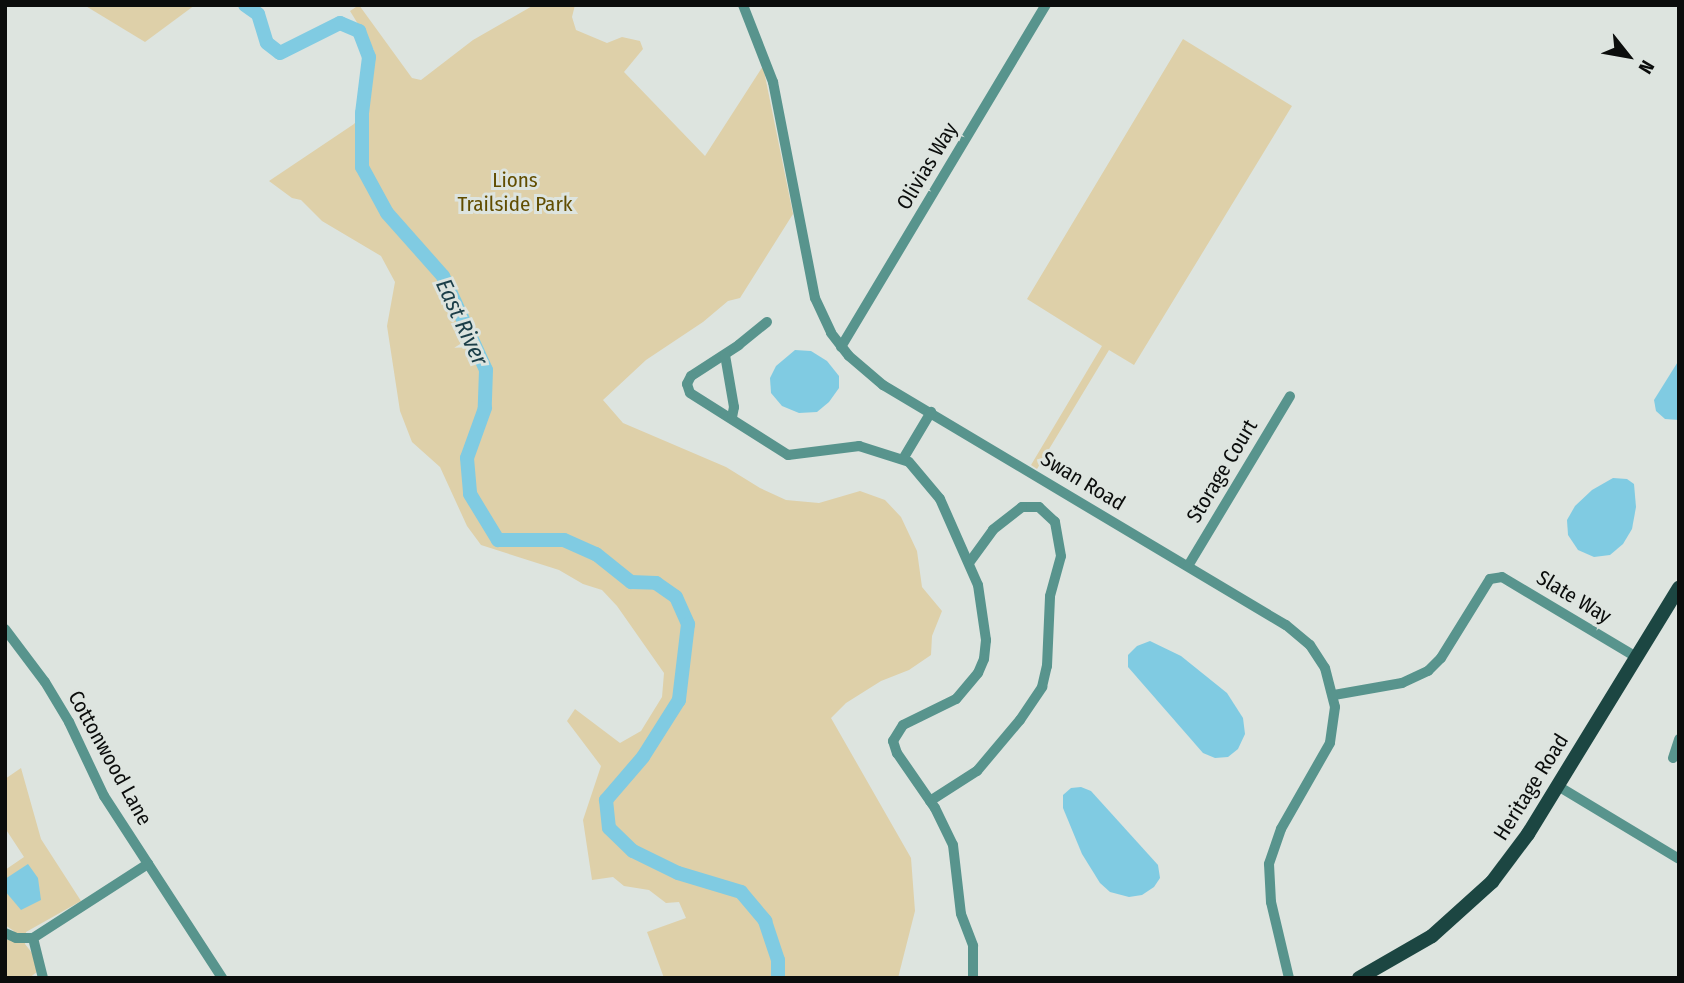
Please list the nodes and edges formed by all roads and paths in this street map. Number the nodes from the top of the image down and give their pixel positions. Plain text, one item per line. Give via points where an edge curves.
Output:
1 (743, 5) edge
2 (1046, 5) edge
3 (767, 322) dead end
4 (841, 347) junction
5 (725, 355) junction
6 (1290, 396) dead end
7 (931, 412) junction
8 (732, 417) junction
9 (903, 458) junction
10 (969, 563) junction
11 (1188, 566) junction
12 (1679, 588) edge
13 (5, 629) edge
14 (1636, 657) junction
15 (1334, 695) junction
16 (1679, 739) edge
17 (1673, 758) dead end
18 (1558, 786) junction
19 (930, 801) junction
20 (1679, 859) edge
21 (148, 864) junction
22 (5, 933) edge
23 (33, 938) junction
24 (43, 978) edge
25 (222, 978) edge
26 (973, 978) edge
27 (1289, 978) edge
28 (1359, 978) edge

1 - 4 street, Swan Road via 773,82 810,284 821,315
2 - 4 street, Olivias Way
3 - 5 street
4 - 7 street, Swan Road via 871,376
5 - 8 street
5 - 8 street via 691,376 687,387 692,395
6 - 11 street, Storage Court
7 - 9 street
7 - 11 street, Swan Road
8 - 9 street via 788,455 859,446
9 - 10 street via 940,499
10 - 19 street via 983,609 983,663 962,694 903,725 893,738 900,758
10 - 19 street via 993,530 1022,507 1039,506 1055,522 1061,556 1050,596 1042,687 977,771
11 - 15 street, Swan Road via 1302,636 1325,668
12 - 14 main road, Heritage Road
13 - 21 street, Cottonwood Lane via 45,682 104,796
14 - 15 street, Slate Way via 1502,577 1490,579 1441,658 1428,671 1402,683
14 - 18 main road, Heritage Road
15 - 27 street, Swan Road via 1330,743 1281,829 1269,864 1271,902
16 - 17 street
18 - 20 street
18 - 28 main road, Heritage Road via 1513,856 1473,901 1432,936
19 - 26 street via 953,845 961,914 973,946
21 - 23 street
21 - 25 street, Cottonwood Lane
22 - 23 street
23 - 24 street

